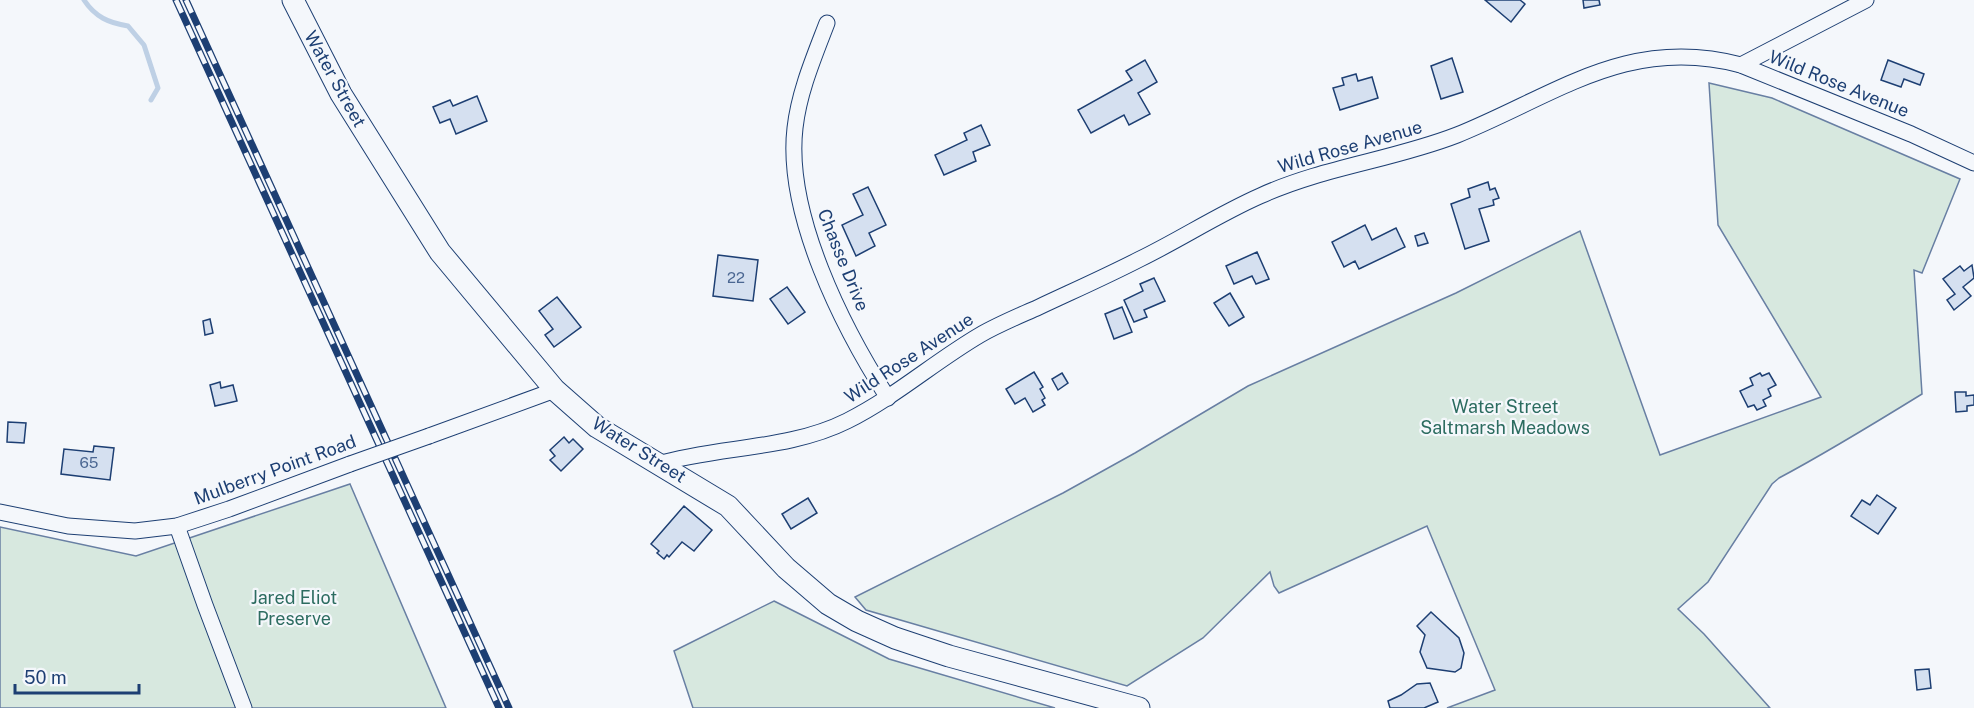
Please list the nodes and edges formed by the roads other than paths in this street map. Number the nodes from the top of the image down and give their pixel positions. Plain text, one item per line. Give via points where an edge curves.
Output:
1 (293, 0) edge
2 (1866, 0) edge
3 (826, 23) dead end
4 (1741, 65) junction
5 (1974, 162) edge
6 (555, 390) junction
7 (888, 398) junction
8 (658, 464) junction
9 (0, 512) edge
10 (177, 526) junction
11 (244, 708) edge
12 (1140, 708) edge

1 - 6 main road, Water Street via 341,94 440,252
2 - 4 street
3 - 7 street, Chasse Drive via 805,83 795,130 800,201 821,267
4 - 5 street, Wild Rose Avenue
4 - 7 street, Wild Rose Avenue via 1687,57 1618,64 1436,142 1285,184 1139,260 986,332 942,358
6 - 8 main road, Water Street via 597,427
6 - 10 street, Mulberry Point Road, bridge
7 - 8 street, Wild Rose Avenue via 847,421 810,435
8 - 12 main road, Water Street via 728,506 786,568 828,604 857,621 949,656
9 - 10 street, Mulberry Point Road via 68,526 135,531
10 - 11 street

